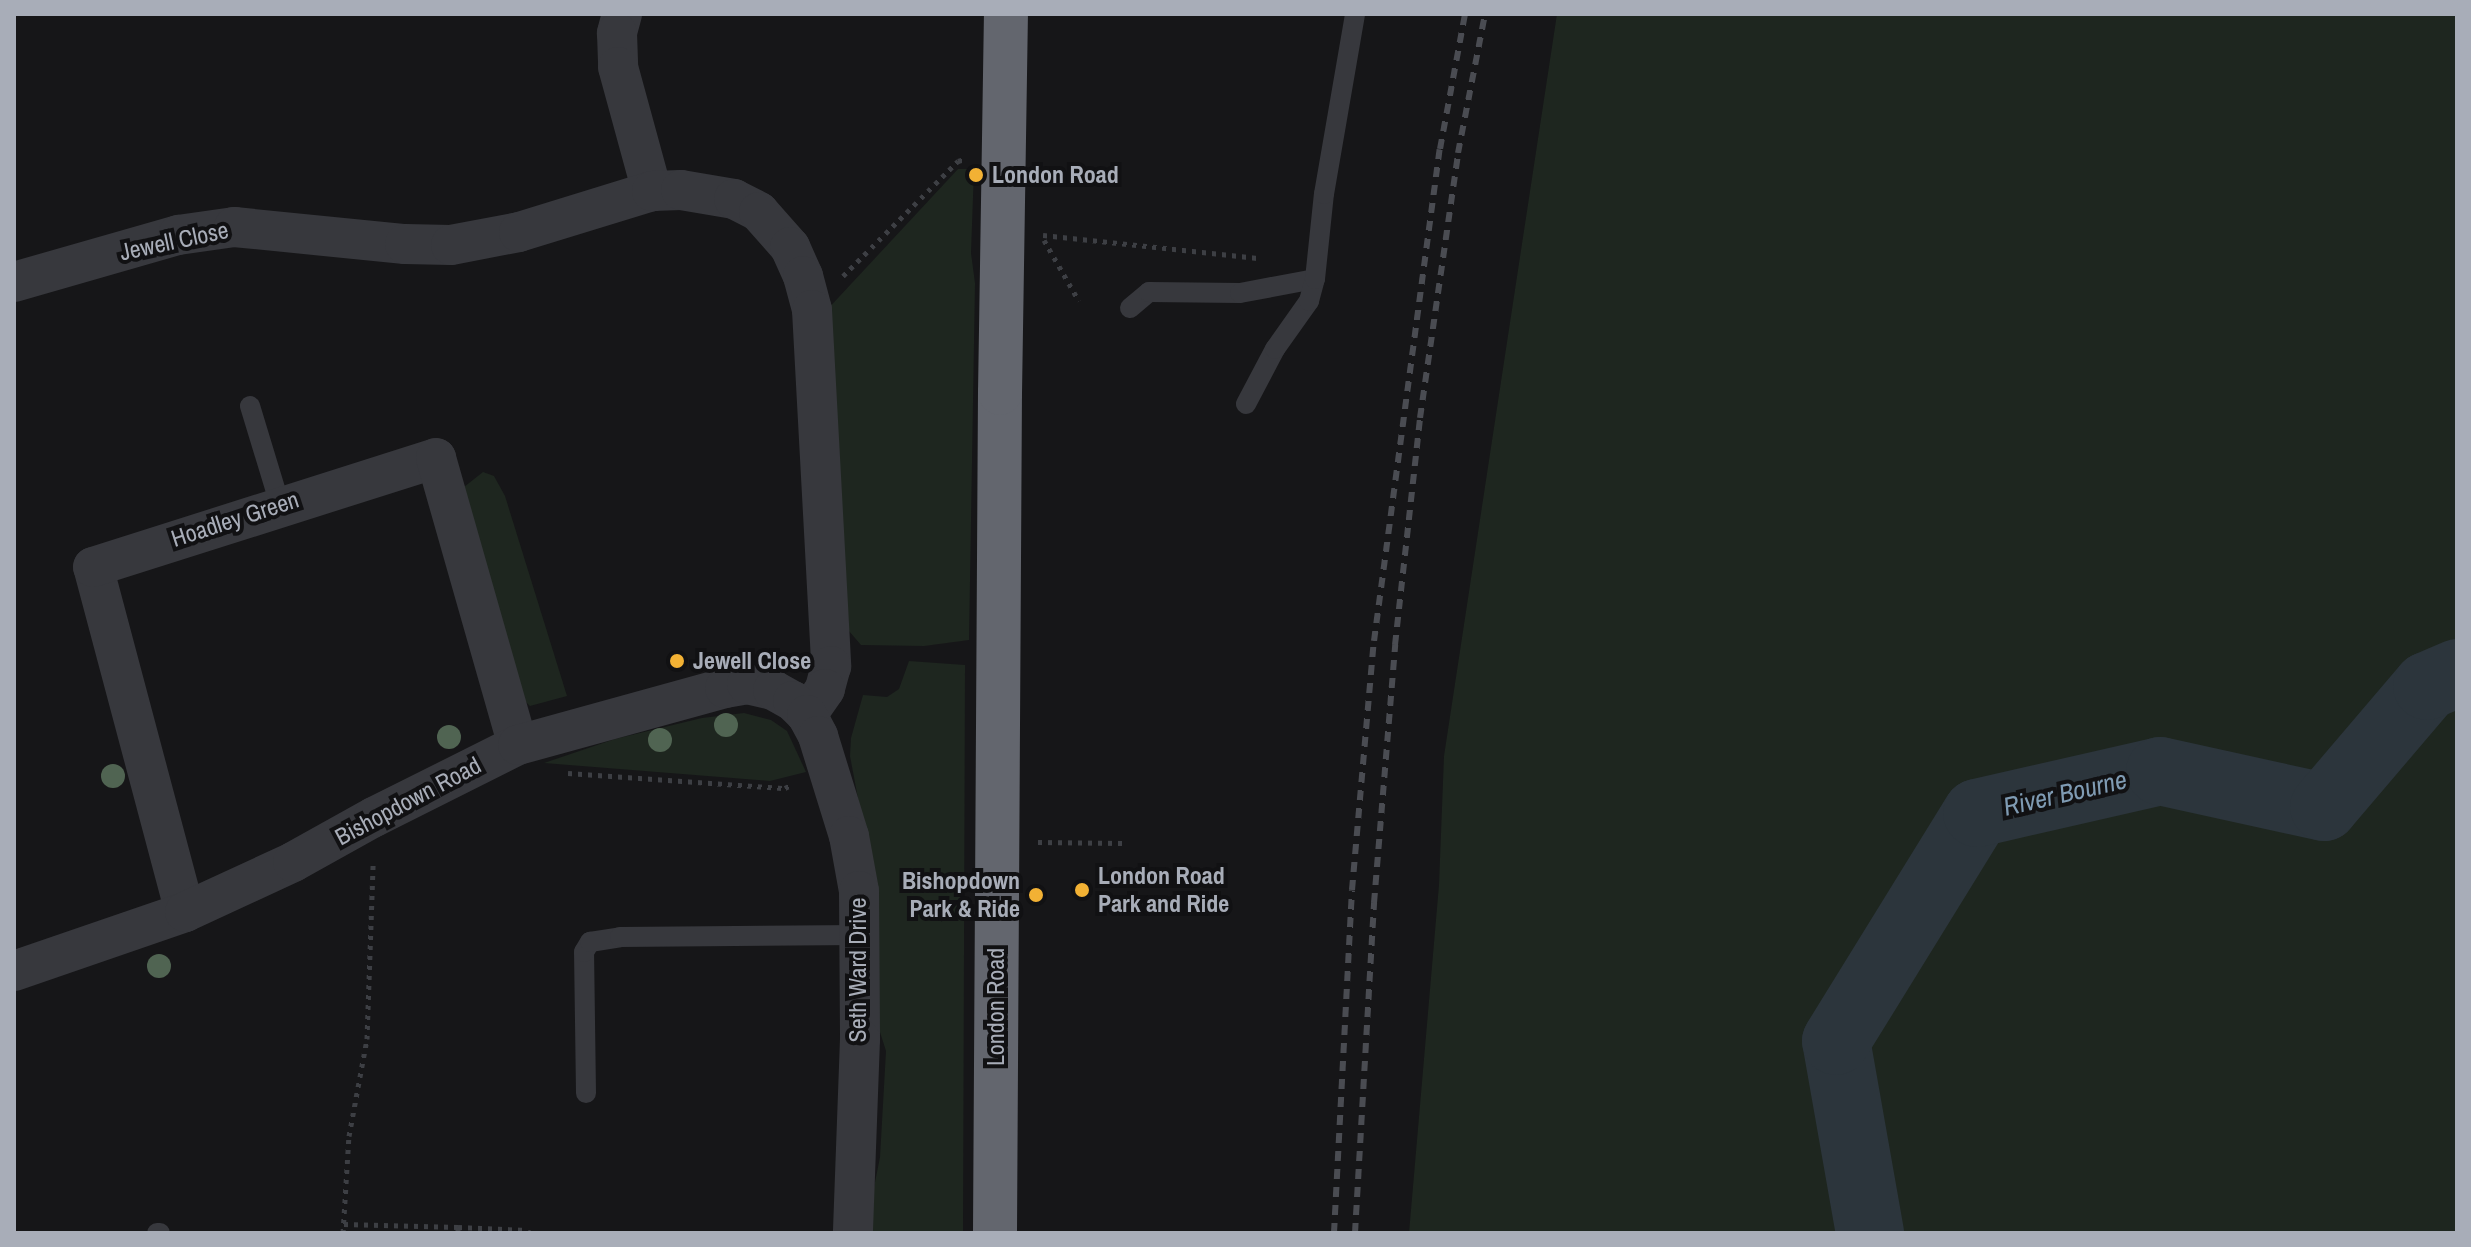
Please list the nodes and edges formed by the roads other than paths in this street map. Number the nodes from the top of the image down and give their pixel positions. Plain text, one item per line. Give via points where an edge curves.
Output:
1 (622, 14) edge
2 (1006, 14) edge
3 (1355, 14) edge
4 (652, 191) junction
5 (1316, 271) junction
6 (14, 282) edge
7 (1130, 308) dead end
8 (1246, 404) dead end
9 (250, 406) dead end
10 (280, 505) junction
11 (807, 715) junction
12 (518, 745) junction
13 (185, 912) junction
14 (859, 935) junction
15 (14, 971) edge
16 (586, 1093) dead end
17 (853, 1233) edge
18 (995, 1233) edge

1 - 4 street via 618,67
2 - 18 highway, London Road via 1023,233 997,841
3 - 5 lane
4 - 6 street, Jewell Close via 479,242 405,244 234,227 178,235
4 - 11 street, Jewell Close via 709,192 759,212 790,247 803,276 812,310 831,666 825,689
5 - 7 lane via 1240,293 1149,292
5 - 8 lane via 1309,301
9 - 10 lane
10 - 12 street, Hoadley Green via 436,458
10 - 13 street, Hoadley Green via 93,567
11 - 12 street, Bishopdown Road via 773,690 747,684
11 - 14 street, Seth Ward Drive via 830,769 849,836 859,891
12 - 13 street, Bishopdown Road
13 - 15 street, Bishopdown Road
14 - 16 lane via 620,937 590,942 584,952
14 - 17 street, Seth Ward Drive

